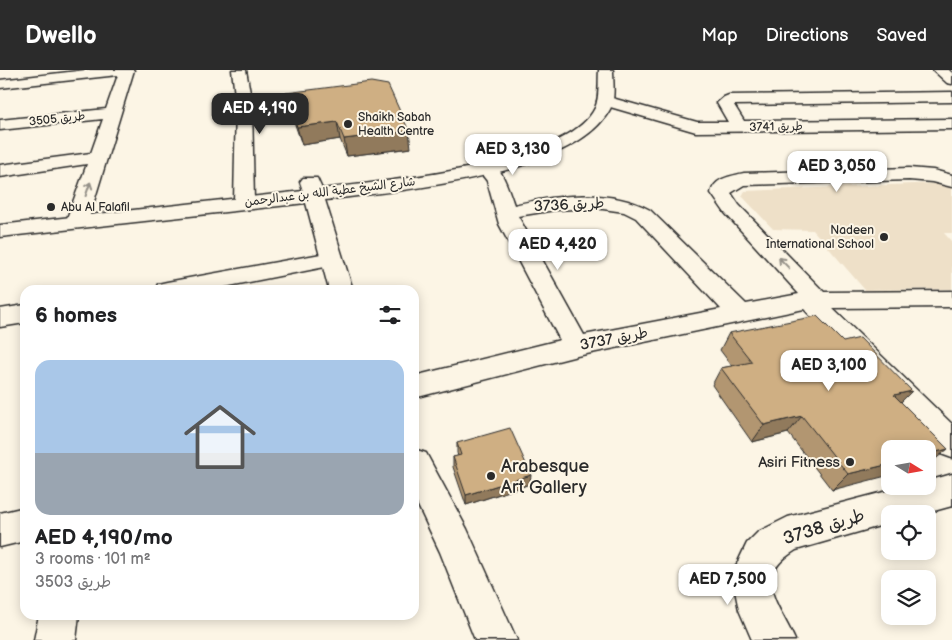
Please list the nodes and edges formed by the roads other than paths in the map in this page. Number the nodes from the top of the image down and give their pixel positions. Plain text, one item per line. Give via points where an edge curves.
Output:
1 (126, 70) edge
2 (239, 70) edge
3 (592, 70) edge
4 (606, 70) edge
5 (940, 70) edge
6 (952, 80) edge
7 (0, 84) edge
8 (952, 97) edge
9 (907, 98) junction
10 (605, 101) junction
11 (113, 113) junction
12 (948, 124) edge
13 (0, 125) edge
14 (739, 127) junction
15 (99, 157) junction
16 (484, 165) junction
17 (0, 171) edge
18 (949, 180) edge
19 (311, 189) junction
20 (244, 196) junction
21 (505, 213) junction
22 (78, 217) junction
23 (0, 222) edge
24 (0, 231) edge
25 (332, 259) junction
26 (194, 285) edge
27 (340, 285) edge
28 (952, 299) edge
29 (813, 300) junction
30 (740, 313) junction
31 (20, 315) edge
32 (0, 318) edge
33 (577, 346) junction
34 (419, 386) edge
35 (952, 444) edge
36 (419, 473) edge
37 (952, 490) edge
38 (20, 525) edge
39 (0, 530) edge
40 (58, 620) edge
41 (55, 640) edge
42 (496, 640) edge
43 (774, 640) edge

1 - 7 street
1 - 11 street, طريق 3505
2 - 20 street via 244,104
3 - 16 street, شارع الشيخ عطية الله بن عبدالرحمن via 588,104 574,126 545,143
4 - 10 street, شارع الشيخ عطية الله بن عبدالرحمن
5 - 6 street
8 - 9 street
9 - 12 street
9 - 14 street via 729,100 726,107
10 - 14 street, طريق 3741 via 688,126
10 - 16 street, شارع الشيخ عطية الله بن عبدالرحمن via 595,120 573,139 537,156
11 - 13 street, طريق 3505
11 - 15 street, طريق 3505
12 - 14 street, طريق 3741
15 - 17 street
22 -> 15 street, طريق 3505
16 - 19 street, شارع الشيخ عطية الله بن عبدالرحمن via 429,180
16 - 21 street via 501,192
29 -> 18 street via 796,275 732,209 721,193 722,188 744,179 909,174
19 - 20 street, شارع الشيخ عطية الله بن عبدالرحمن
19 - 25 street
20 - 22 street, شارع الشيخ عطية الله بن عبدالرحمن via 146,216
21 - 30 street, طريق 3736 via 560,204 630,205 643,214
21 - 33 street
22 - 23 street, شارع الشيخ عطية الله بن عبدالرحمن
22 - 24 street, شارع الشيخ عطية الله بن عبدالرحمن
25 - 26 street
25 - 27 street
28 - 29 street, طريق 3737
29 - 30 street, طريق 3737
29 - 35 street
30 - 33 street, طريق 3737
31 - 32 street
33 - 34 street, طريق 3737
36 - 42 street via 454,542
37 - 43 street, طريق 3738 via 788,535 762,551 752,575 753,594 760,616
38 - 39 street
40 - 41 street

